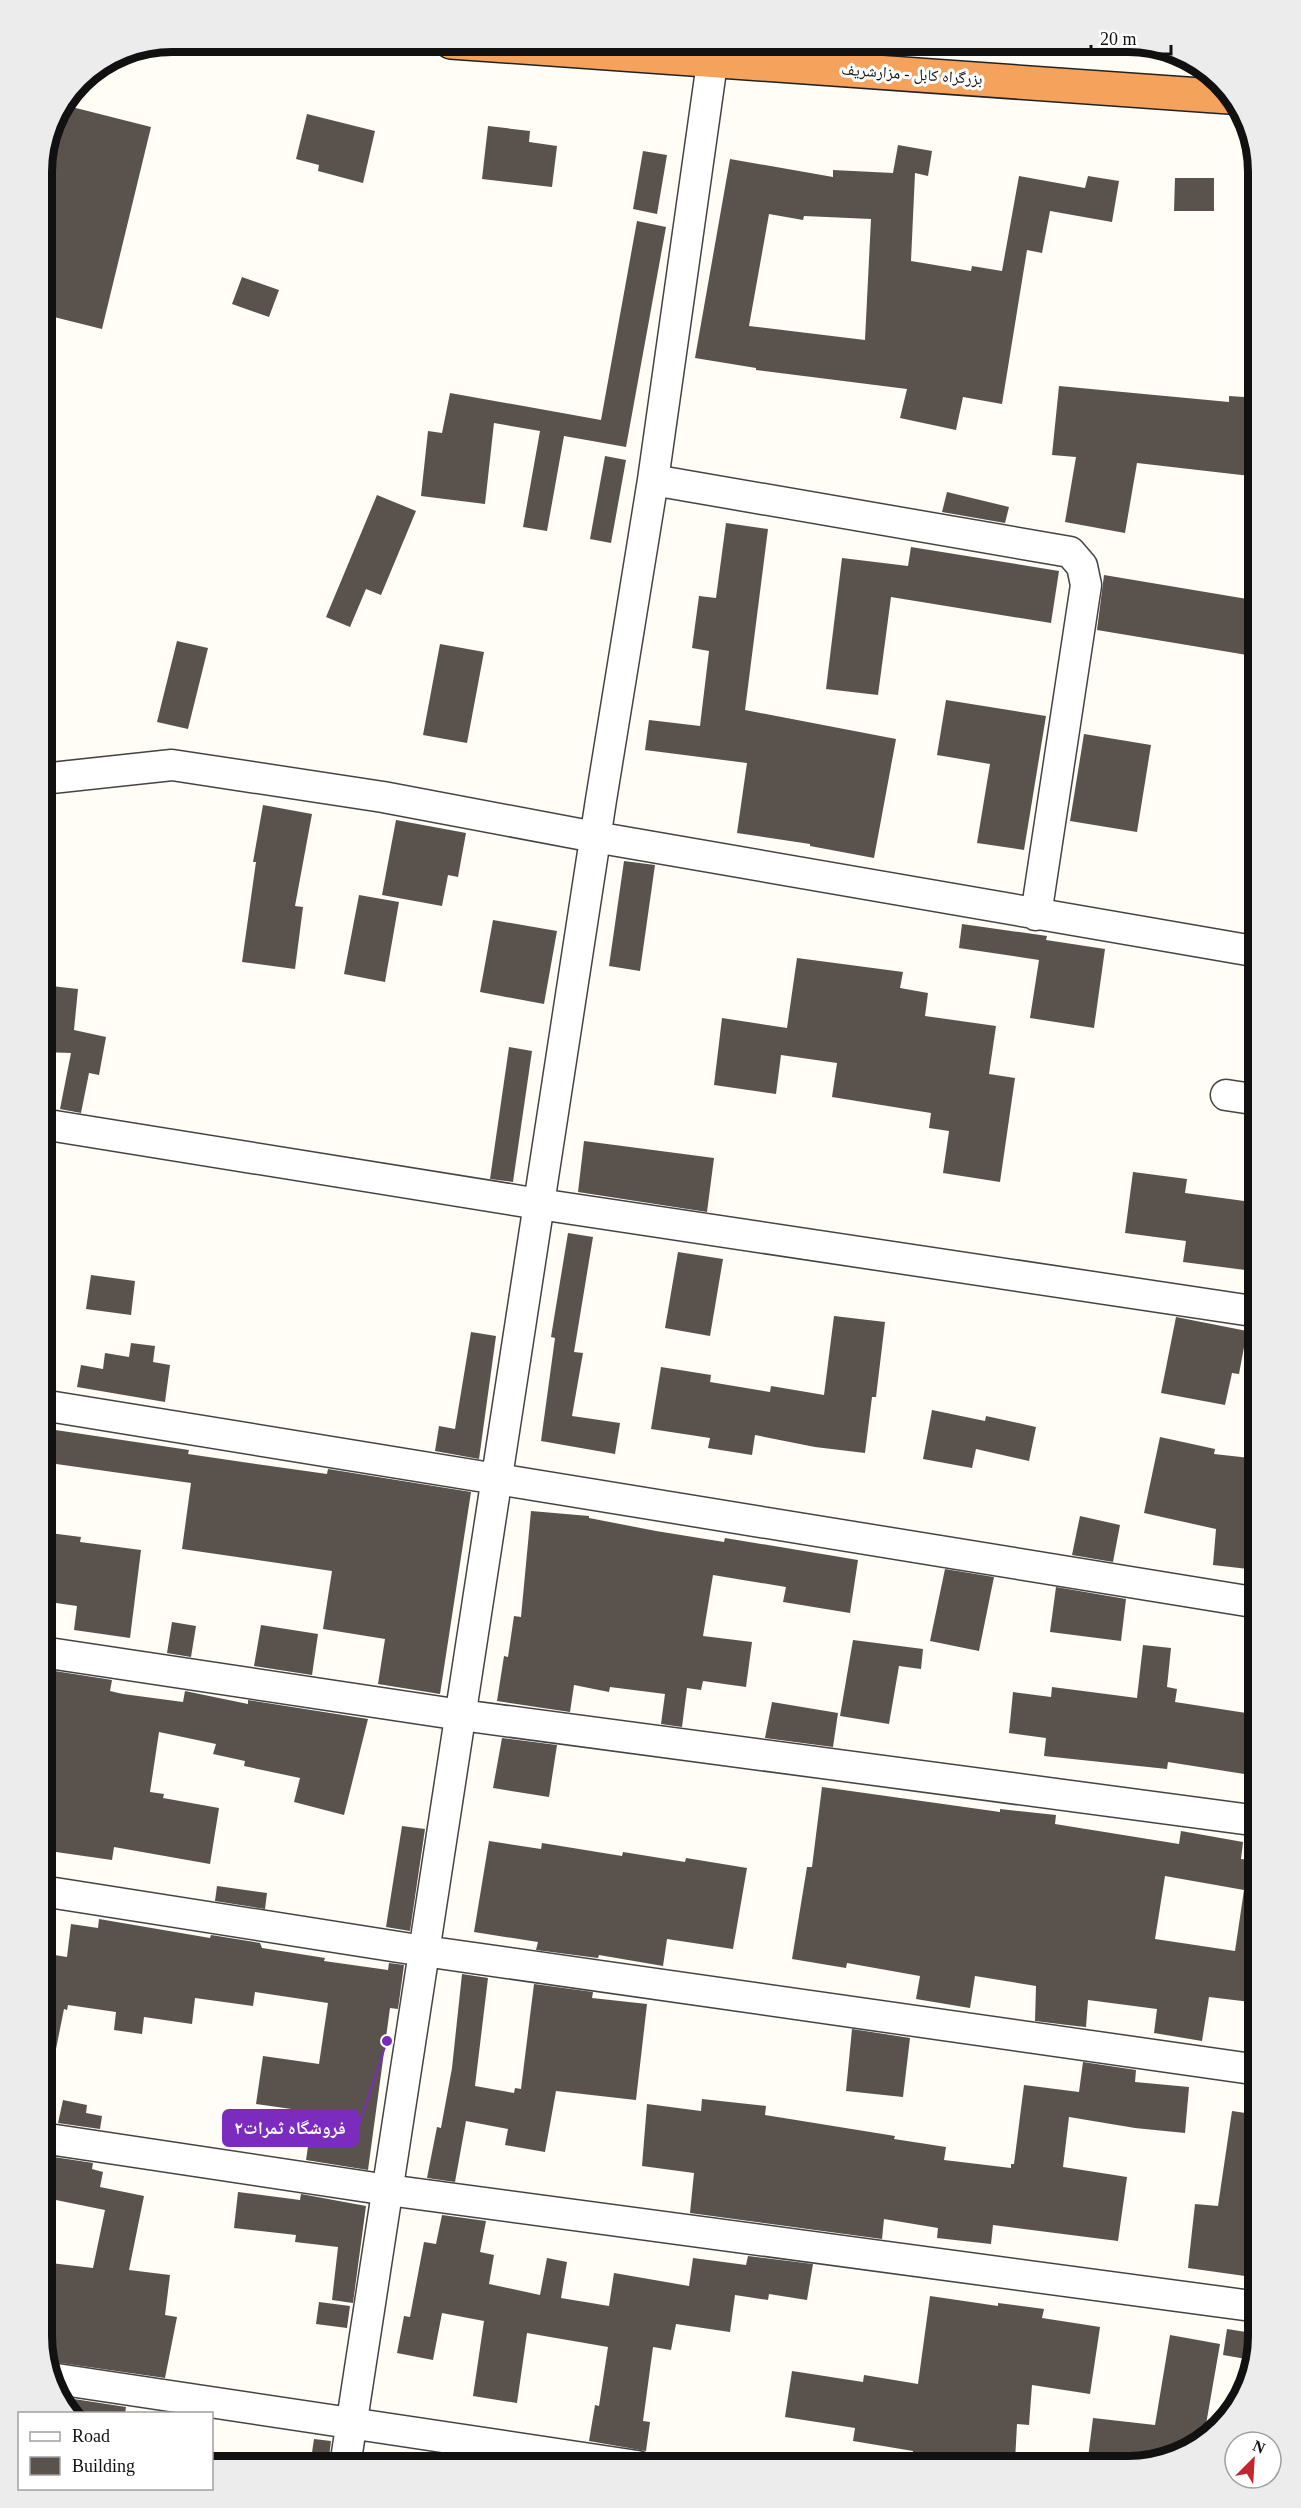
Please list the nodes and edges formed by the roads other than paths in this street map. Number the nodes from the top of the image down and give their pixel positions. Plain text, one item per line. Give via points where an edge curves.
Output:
1 (714, 53) edge
2 (736, 53) edge
3 (1221, 96) edge
4 (653, 480) junction
5 (53, 778) edge
6 (596, 837) junction
7 (1036, 915) junction
8 (1248, 950) edge
9 (1226, 1095) dead end
10 (1248, 1098) edge
11 (53, 1126) edge
12 (539, 1204) junction
13 (1248, 1310) edge
14 (52, 1407) edge
15 (497, 1478) junction
16 (1248, 1601) edge
17 (52, 1654) edge
18 (460, 1715) junction
19 (1248, 1820) edge
20 (52, 1893) edge
21 (424, 1951) junction
22 (1248, 2068) edge
23 (52, 2140) edge
24 (388, 2190) junction
25 (1248, 2306) edge
26 (61, 2380) edge
27 (352, 2424) junction
28 (347, 2455) edge
29 (565, 2455) edge

1 - 4 street
2 - 3 highway, بزرگراه کابل - مزارشریف
4 - 6 street
4 - 7 street via 1070,552 1082,566 1086,585
5 - 6 street via 172,765 383,797
6 - 7 street
6 - 12 street
7 - 8 street
9 - 10 street
11 - 12 street
12 - 13 street
12 - 15 street
14 - 15 street
15 - 16 street
15 - 18 street
17 - 18 street
18 - 19 street
18 - 21 street
20 - 21 street
21 - 22 street
21 - 24 street
23 - 24 street
24 - 25 street
24 - 27 street
26 - 27 street
27 - 28 street
27 - 29 street

